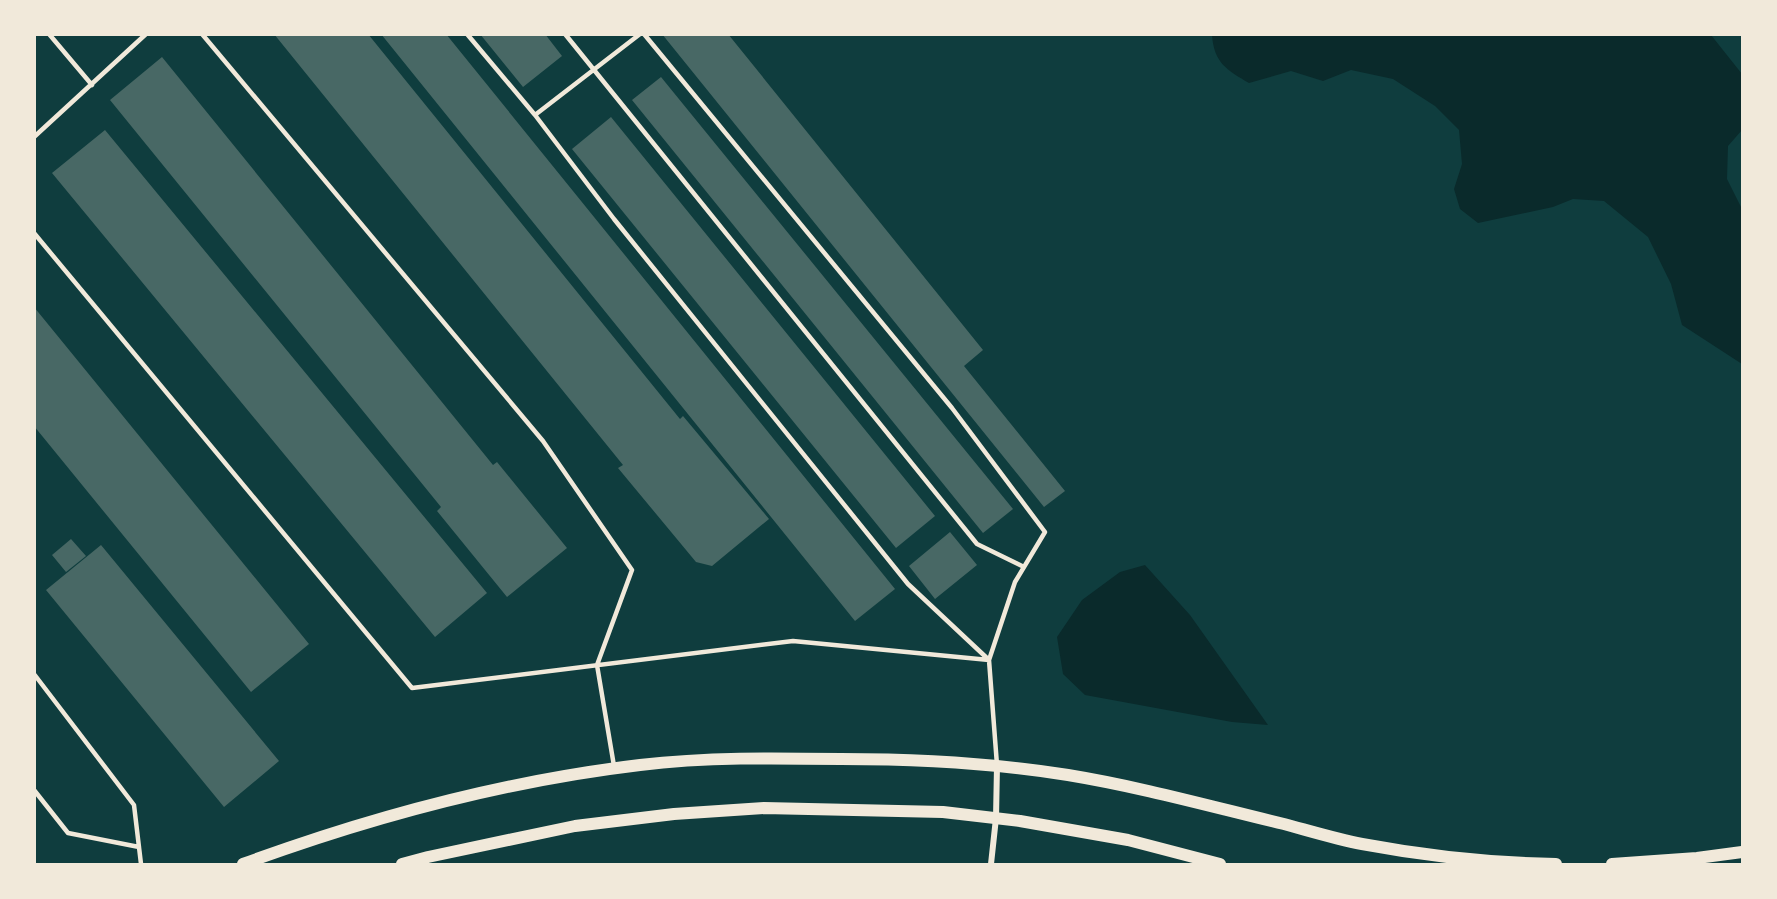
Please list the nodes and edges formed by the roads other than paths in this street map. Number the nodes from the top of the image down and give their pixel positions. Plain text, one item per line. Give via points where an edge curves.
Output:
1 (49, 34) edge
2 (146, 34) edge
3 (202, 34) edge
4 (467, 34) edge
5 (565, 34) edge
6 (640, 34) edge
7 (644, 34) edge
8 (593, 69) junction
9 (92, 85) junction
10 (535, 115) junction
11 (34, 137) edge
12 (34, 233) edge
13 (1024, 567) junction
14 (989, 660) junction
15 (597, 665) junction
16 (34, 674) edge
17 (997, 765) junction
18 (614, 769) junction
19 (34, 790) edge
20 (996, 818) junction
21 (139, 847) junction
22 (1743, 852) edge
23 (141, 864) edge
24 (243, 864) edge
25 (402, 864) edge
26 (991, 864) edge
27 (1220, 864) edge
28 (1556, 864) edge
29 (1612, 864) edge

1 - 9 lane
2 - 9 lane
3 - 15 lane via 543,441 632,570
4 - 10 lane
5 - 8 lane
6 - 8 lane
7 - 13 lane via 952,408 1045,532
8 - 10 lane
8 - 13 lane via 977,544
9 - 11 lane
10 - 14 lane via 908,584
12 - 15 lane via 412,688
13 - 14 lane via 1015,582
14 - 15 lane via 793,641
14 - 17 lane
15 - 18 lane
16 - 21 lane via 134,805
17 - 18 main road via 759,758
17 - 20 street
17 - 28 main road via 1071,775 1172,796 1360,843 1432,855
18 - 24 main road via 512,786 425,807
19 - 21 lane via 68,833
20 - 25 main road via 943,812 764,808 674,814 575,826
20 - 26 street
20 - 27 main road via 1118,838
21 - 23 lane
22 - 29 main road

